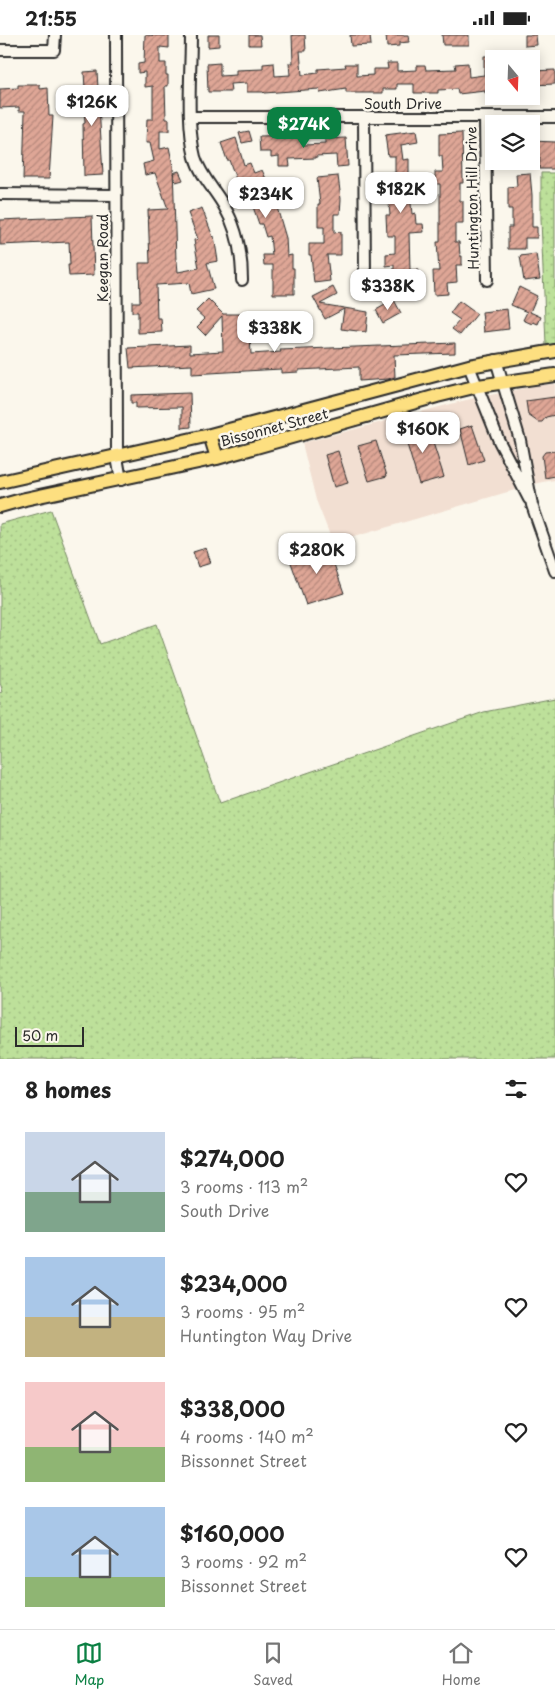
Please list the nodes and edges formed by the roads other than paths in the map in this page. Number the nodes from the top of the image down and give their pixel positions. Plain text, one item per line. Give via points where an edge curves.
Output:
1 (54, 35) edge
2 (116, 35) edge
3 (191, 35) edge
4 (0, 50) edge
5 (190, 117) junction
6 (364, 117) junction
7 (485, 117) edge
8 (540, 117) edge
9 (555, 117) edge
10 (485, 170) edge
11 (0, 194) edge
12 (116, 195) junction
13 (242, 280) dead end
14 (365, 280) dead end
15 (486, 280) dead end
16 (555, 351) edge
17 (496, 361) junction
18 (469, 366) junction
19 (555, 375) edge
20 (503, 381) junction
21 (478, 386) junction
22 (321, 405) junction
23 (327, 427) junction
24 (210, 435) junction
25 (117, 457) junction
26 (217, 458) junction
27 (121, 479) junction
28 (0, 482) edge
29 (532, 505) junction
30 (0, 506) edge
31 (555, 571) edge

1 - 4 street via 54,50
2 - 12 street, Keegan Road
3 - 5 street
5 - 6 street, South Drive
5 - 13 street via 195,159 225,208 236,235 242,261
6 - 7 street, South Drive
6 - 14 street
8 - 9 street, South Drive
10 - 15 street, Huntington Hill Drive
11 - 12 street
12 - 25 street, Keegan Road
16 - 17 main road, Bissonnet Street
17 - 18 main road, Bissonnet Street
17 - 20 street
18 - 21 street
18 - 22 main road, Bissonnet Street
19 - 20 main road, Bissonnet Street
20 - 21 main road, Bissonnet Street
20 - 29 street via 520,440
21 - 23 main road, Bissonnet Street
21 - 29 street via 498,441
22 - 23 main road
22 - 24 main road, Bissonnet Street
23 - 26 main road, Bissonnet Street
24 - 25 main road, Bissonnet Street
24 - 26 main road
25 - 27 street, Keegan Road
25 - 28 main road, Bissonnet Street
26 - 27 main road, Bissonnet Street
27 - 30 main road, Bissonnet Street
29 - 31 street

